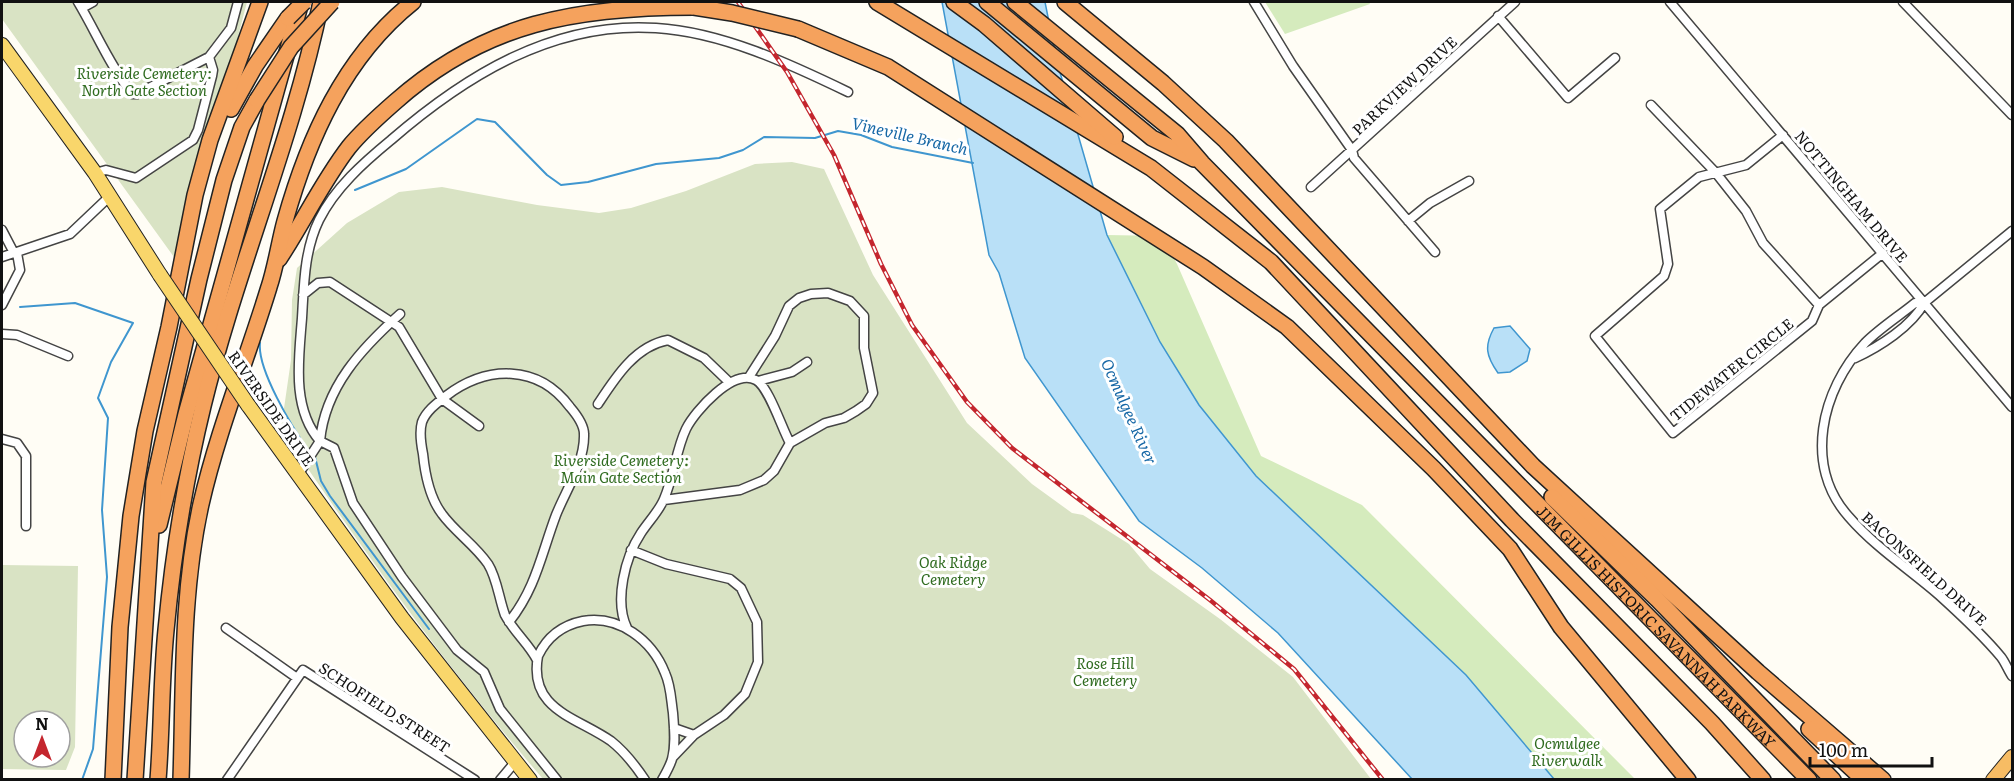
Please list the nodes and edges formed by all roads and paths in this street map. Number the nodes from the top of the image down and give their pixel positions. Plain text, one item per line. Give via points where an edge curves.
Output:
1 (93, 2) edge
2 (238, 2) edge
3 (260, 2) edge
4 (302, 2) edge
5 (321, 2) edge
6 (332, 2) edge
7 (413, 2) edge
8 (877, 2) edge
9 (954, 2) edge
10 (987, 2) edge
11 (1015, 2) edge
12 (1065, 2) edge
13 (1254, 2) edge
14 (1515, 2) edge
15 (1671, 2) edge
16 (1903, 2) edge
17 (80, 5) edge
18 (1498, 16) junction
19 (2, 45) edge
20 (209, 57) junction
21 (1615, 58) dead end
22 (848, 92) dead end
23 (1651, 105) dead end
24 (2013, 115) edge
25 (1783, 135) junction
26 (1352, 150) junction
27 (207, 157) junction
28 (1202, 163) junction
29 (1152, 168) junction
30 (95, 173) junction
31 (1716, 174) junction
32 (1469, 181) dead end
33 (1311, 187) dead end
34 (109, 197) junction
35 (1408, 221) junction
36 (2, 230) edge
37 (2013, 231) edge
38 (1434, 252) dead end
39 (15, 253) junction
40 (1883, 253) junction
41 (2, 257) edge
42 (274, 267) junction
43 (303, 295) junction
44 (1924, 303) junction
45 (2, 305) edge
46 (1819, 305) junction
47 (400, 314) dead end
48 (392, 322) junction
49 (2, 334) edge
50 (68, 356) dead end
51 (807, 362) dead end
52 (748, 378) junction
53 (758, 381) junction
54 (730, 383) junction
55 (442, 399) junction
56 (598, 404) dead end
57 (2013, 407) edge
58 (479, 426) dead end
59 (2, 439) edge
60 (320, 441) junction
61 (790, 444) junction
62 (1533, 466) junction
63 (298, 475) junction
64 (664, 500) junction
65 (26, 526) dead end
66 (631, 550) junction
67 (146, 596) junction
68 (621, 609) junction
69 (607, 620) junction
70 (509, 622) junction
71 (226, 628) dead end
72 (627, 628) junction
73 (537, 660) junction
74 (2003, 660) junction
75 (2013, 663) edge
76 (1758, 672) junction
77 (2013, 676) edge
78 (297, 678) junction
79 (674, 728) junction
80 (694, 735) junction
81 (2013, 757) edge
82 (672, 758) junction
83 (516, 761) junction
84 (645, 779) edge
85 (662, 779) edge
86 (113, 780) edge
87 (135, 780) edge
88 (158, 780) edge
89 (181, 780) edge
90 (227, 780) edge
91 (475, 780) edge
92 (500, 780) edge
93 (530, 780) edge
94 (557, 780) edge
95 (1688, 780) edge
96 (1763, 780) edge
97 (1809, 780) edge
98 (1833, 780) edge
99 (1864, 780) edge
100 (1883, 780) edge
101 (1993, 780) edge

1 - 17 street
2 - 20 street via 231,28
3 - 27 highway
4 - 27 highway, bridge via 255,66
4 - 67 highway via 186,414
5 - 88 highway via 284,138 220,342 193,447 169,600
6 - 67 highway, bridge via 291,47 257,100 242,127 224,180 154,482
7 - 42 highway via 371,44 325,110 297,181
8 - 29 highway
9 - 29 highway
10 - 28 highway via 1152,138
11 - 28 highway, JIM GILLIS HISTORIC SAVANNAH PARKWAY via 1177,134
12 - 62 highway via 1226,141
13 - 26 street
14 - 18 street, PARKVIEW DRIVE
15 - 25 street, NOTTINGHAM DRIVE
16 - 24 street
17 - 20 street via 132,94 143,93
18 - 21 street via 1568,98
18 - 26 street, PARKVIEW DRIVE
19 - 30 main road, RIVERSIDE DRIVE
20 - 30 street via 213,70 193,140 136,178 106,170
22 - 43 street via 762,52 669,29 622,29 534,47 457,87 349,177 317,223 303,278
23 - 31 street
25 - 31 street, TIDEWATER CIRCLE via 1746,165
25 - 40 street, NOTTINGHAM DRIVE
26 - 33 street, PARKVIEW DRIVE
26 - 35 street via 1354,158
27 - 86 highway via 193,205 145,431 131,516 120,627
28 - 97 highway, JIM GILLIS HISTORIC SAVANNAH PARKWAY
29 - 96 highway via 1271,262
30 - 34 main road, RIVERSIDE DRIVE
31 - 46 street via 1746,211 1763,243
31 - 46 street, TIDEWATER CIRCLE via 1699,177 1660,208 1668,264 1664,276 1595,336 1673,433 1812,321
32 - 35 street
34 - 39 street via 70,234
34 - 63 main road, RIVERSIDE DRIVE, bridge
35 - 38 street
36 - 39 street
37 - 44 street, BACONSFIELD DRIVE
39 - 41 street
39 - 45 street via 20,270
40 - 44 street, NOTTINGHAM DRIVE
40 - 46 street, TIDEWATER CIRCLE
42 - 89 highway via 201,503 186,607
42 - 95 highway, bridge via 349,147 410,88 499,35 522,26 620,8 694,7 798,29 888,67 1203,267 1287,327 1434,469 1510,549 1561,627
43 - 48 street via 318,283 330,282
43 - 60 street via 299,388 308,420
44 - 57 street, NOTTINGHAM DRIVE
44 - 74 street, BACONSFIELD DRIVE via 1919,312 1872,350 1854,358 1834,391 1823,424 1822,458 1831,491 1843,511 1963,618
47 - 48 street
48 - 55 street via 399,327
48 - 60 street via 361,351 340,381
49 - 50 street via 17,335
51 - 53 street via 792,372
52 - 53 street
52 - 54 street
52 - 61 street via 789,306 799,298 819,292 838,295 864,316 871,397 844,418 825,423
53 - 61 street
54 - 56 street via 704,358 668,340 645,348
54 - 64 street via 702,406 687,428
55 - 58 street
55 - 70 street via 425,416 421,430 430,492 442,514 489,566
55 - 70 street via 479,377 532,376 558,391 584,431 582,454 531,591
59 - 65 street via 17,443 26,456
60 - 63 street
60 - 94 street via 334,448 353,503 402,577 457,650 484,672 500,710
61 - 64 street via 774,471 752,486
62 - 76 highway
62 - 98 highway via 1552,497
63 - 83 main road, RIVERSIDE DRIVE via 402,618
64 - 66 street
66 - 68 street
66 - 80 street via 666,564 730,579 741,588 753,610 759,641 754,677 734,706
67 - 87 highway
68 - 69 street
68 - 72 street
69 - 72 street
69 - 73 street via 563,628
70 - 73 street
71 - 78 street, SCHOFIELD STREET
72 - 79 street via 646,645 666,674
73 - 84 street via 542,691 555,710 609,740
74 - 75 street, BACONSFIELD DRIVE
74 - 77 street, BACONSFIELD DRIVE
76 - 99 highway
76 - 100 highway
78 - 90 street
78 - 91 street, SCHOFIELD STREET via 303,670
79 - 80 street
79 - 82 street
80 - 82 street
81 - 101 highway
82 - 85 street
83 - 92 street
83 - 93 main road, RIVERSIDE DRIVE
84 - 85 street

